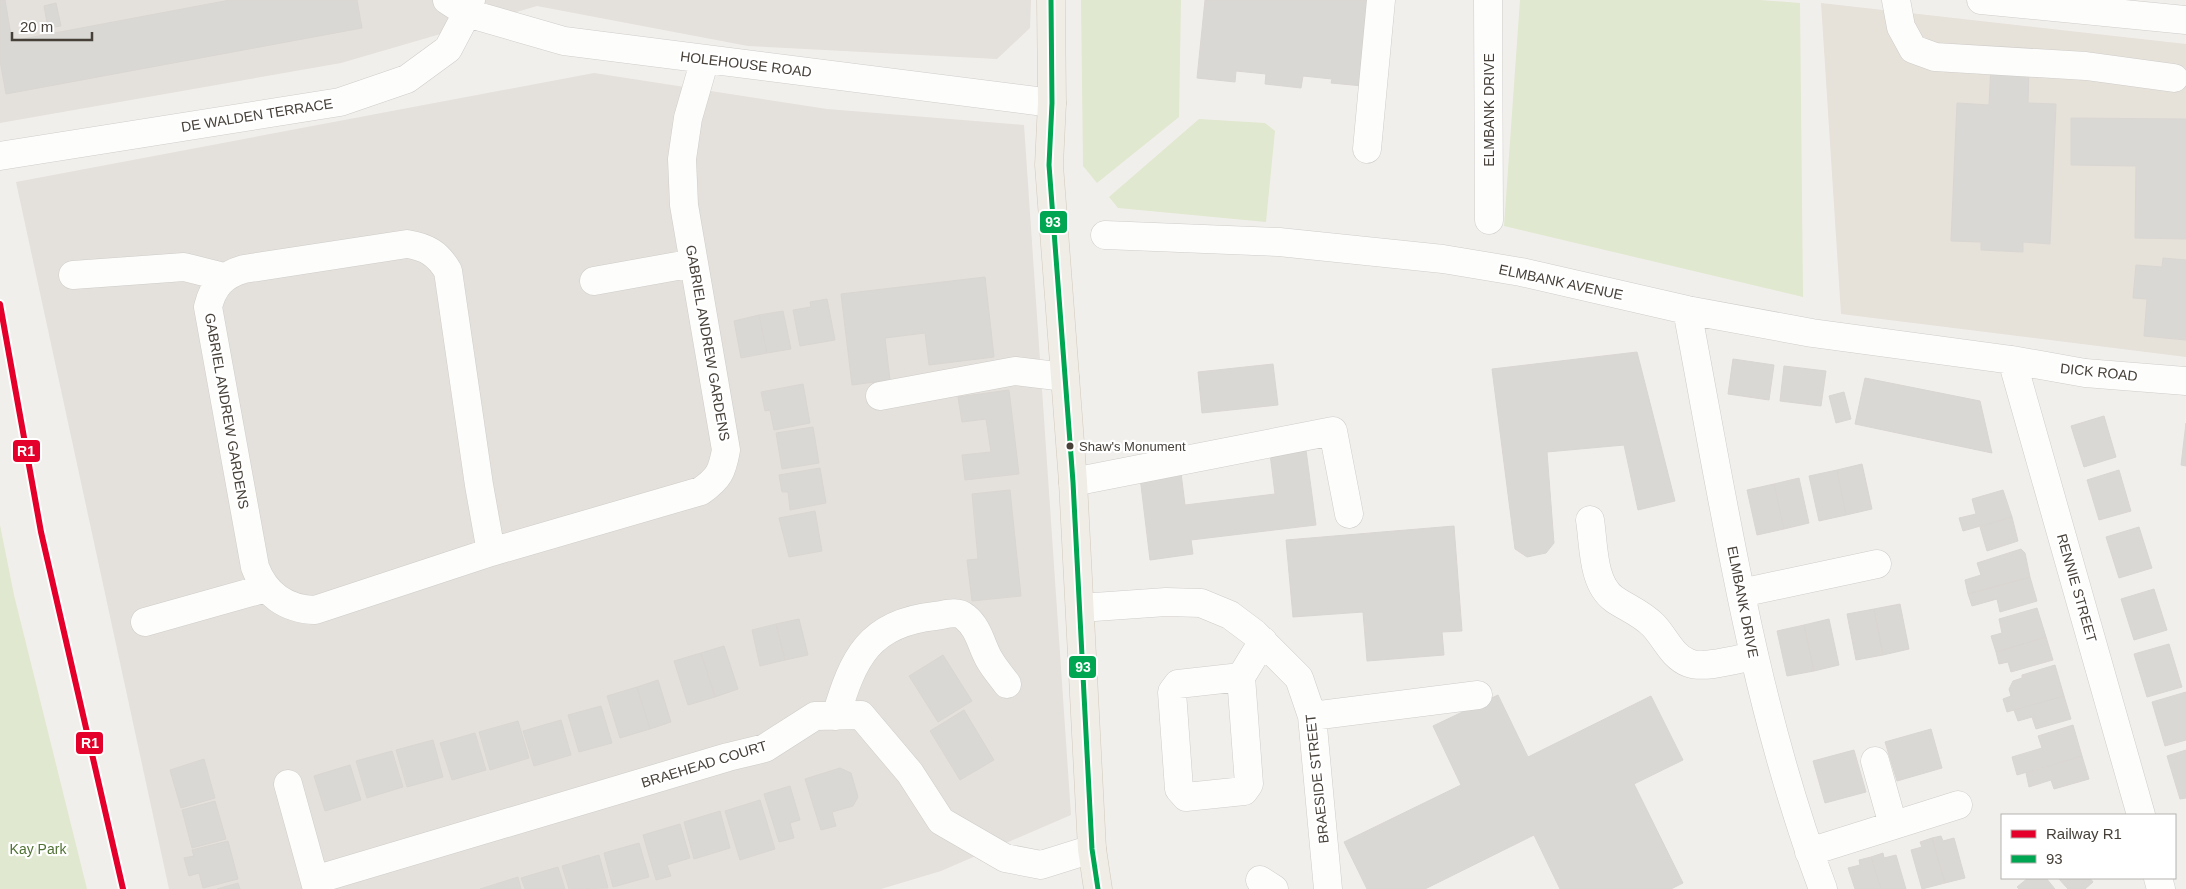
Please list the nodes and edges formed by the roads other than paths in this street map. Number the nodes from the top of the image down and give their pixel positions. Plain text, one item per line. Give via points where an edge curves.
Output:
1 (1051, 0) edge
2 (1381, 0) edge
3 (1488, 0) edge
4 (1896, 0) edge
5 (1981, 0) edge
6 (462, 4) edge
7 (2186, 20) edge
8 (705, 59) junction
9 (2174, 78) dead end
10 (1052, 103) junction
11 (1367, 149) dead end
12 (7, 155) edge
13 (1489, 220) dead end
14 (1105, 235) dead end
15 (694, 263) junction
16 (73, 275) dead end
17 (224, 277) junction
18 (594, 281) dead end
19 (1687, 310) junction
20 (2012, 360) junction
21 (1065, 377) junction
22 (2186, 381) edge
23 (880, 396) dead end
24 (1073, 482) junction
25 (1349, 514) dead end
26 (1590, 520) dead end
27 (491, 552) junction
28 (1877, 564) dead end
29 (266, 588) junction
30 (1741, 593) junction
31 (1080, 608) junction
32 (145, 622) dead end
33 (1263, 641) junction
34 (1753, 656) junction
35 (1241, 676) junction
36 (1007, 684) dead end
37 (1478, 695) dead end
38 (836, 716) junction
39 (1312, 716) junction
40 (1875, 761) dead end
41 (288, 784) dead end
42 (1958, 805) dead end
43 (2141, 814) edge
44 (1893, 825) junction
45 (1092, 849) junction
46 (1809, 852) junction
47 (316, 884) edge
48 (1098, 889) edge
49 (1328, 889) edge
50 (1823, 889) edge

1 - 10 main road
2 - 11 street
3 - 13 street, ELMBANK DRIVE
4 - 9 street via 1901,28 1913,49 1935,57 2086,66
5 - 7 street
6 - 8 street, HOLEHOUSE ROAD via 564,41
6 - 12 street, DE WALDEN TERRACE via 448,49 407,79 340,102
8 - 10 street, HOLEHOUSE ROAD
8 - 15 street, GABRIEL ANDREW GARDENS via 688,118 682,159 684,204
10 - 21 main road via 1048,165
14 - 19 street, ELMBANK AVENUE via 1279,242 1443,259 1521,272
15 - 18 street
15 - 27 street, GABRIEL ANDREW GARDENS via 726,450 723,469 715,481 701,491
16 - 17 street via 184,267
17 - 27 street via 244,269 407,244 433,251 442,260 448,271
17 - 29 street, GABRIEL ANDREW GARDENS via 210,295 208,307 255,567
19 - 20 street, ELMBANK AVENUE via 1812,333
19 - 30 street, ELMBANK DRIVE
20 - 22 street, DICK ROAD via 2086,373
20 - 43 street, RENNIE STREET
21 - 23 street via 1015,371
21 - 24 main road
24 - 25 street via 1332,431
24 - 31 main road
26 - 34 street via 1597,570 1603,586 1613,598 1653,625 1678,657 1690,664 1712,664
27 - 29 street, GABRIEL ANDREW GARDENS via 315,610 284,603
28 - 30 street
29 - 32 street
30 - 34 street, ELMBANK DRIVE
31 - 33 street, BRAESIDE STREET via 1201,603 1230,615
31 - 45 main road
33 - 35 street
33 - 39 street, BRAESIDE STREET via 1299,678
34 - 46 street, ELMBANK DRIVE
35 - 35 street via 1249,784 1244,791 1186,797 1179,789 1172,692 1178,684
36 - 38 street via 989,658 978,632 965,617 958,613 918,617 879,634 864,649 848,677
37 - 39 street
38 - 45 street, BRAEHEAD COURT via 861,715 910,774 941,821 1005,858 1041,865
38 - 47 street, BRAEHEAD COURT via 815,716 765,748
39 - 49 street, BRAESIDE STREET
40 - 44 street
41 - 47 street, BRAEHEAD COURT
42 - 44 street
44 - 46 street
45 - 48 main road
46 - 50 street, ELMBANK DRIVE

